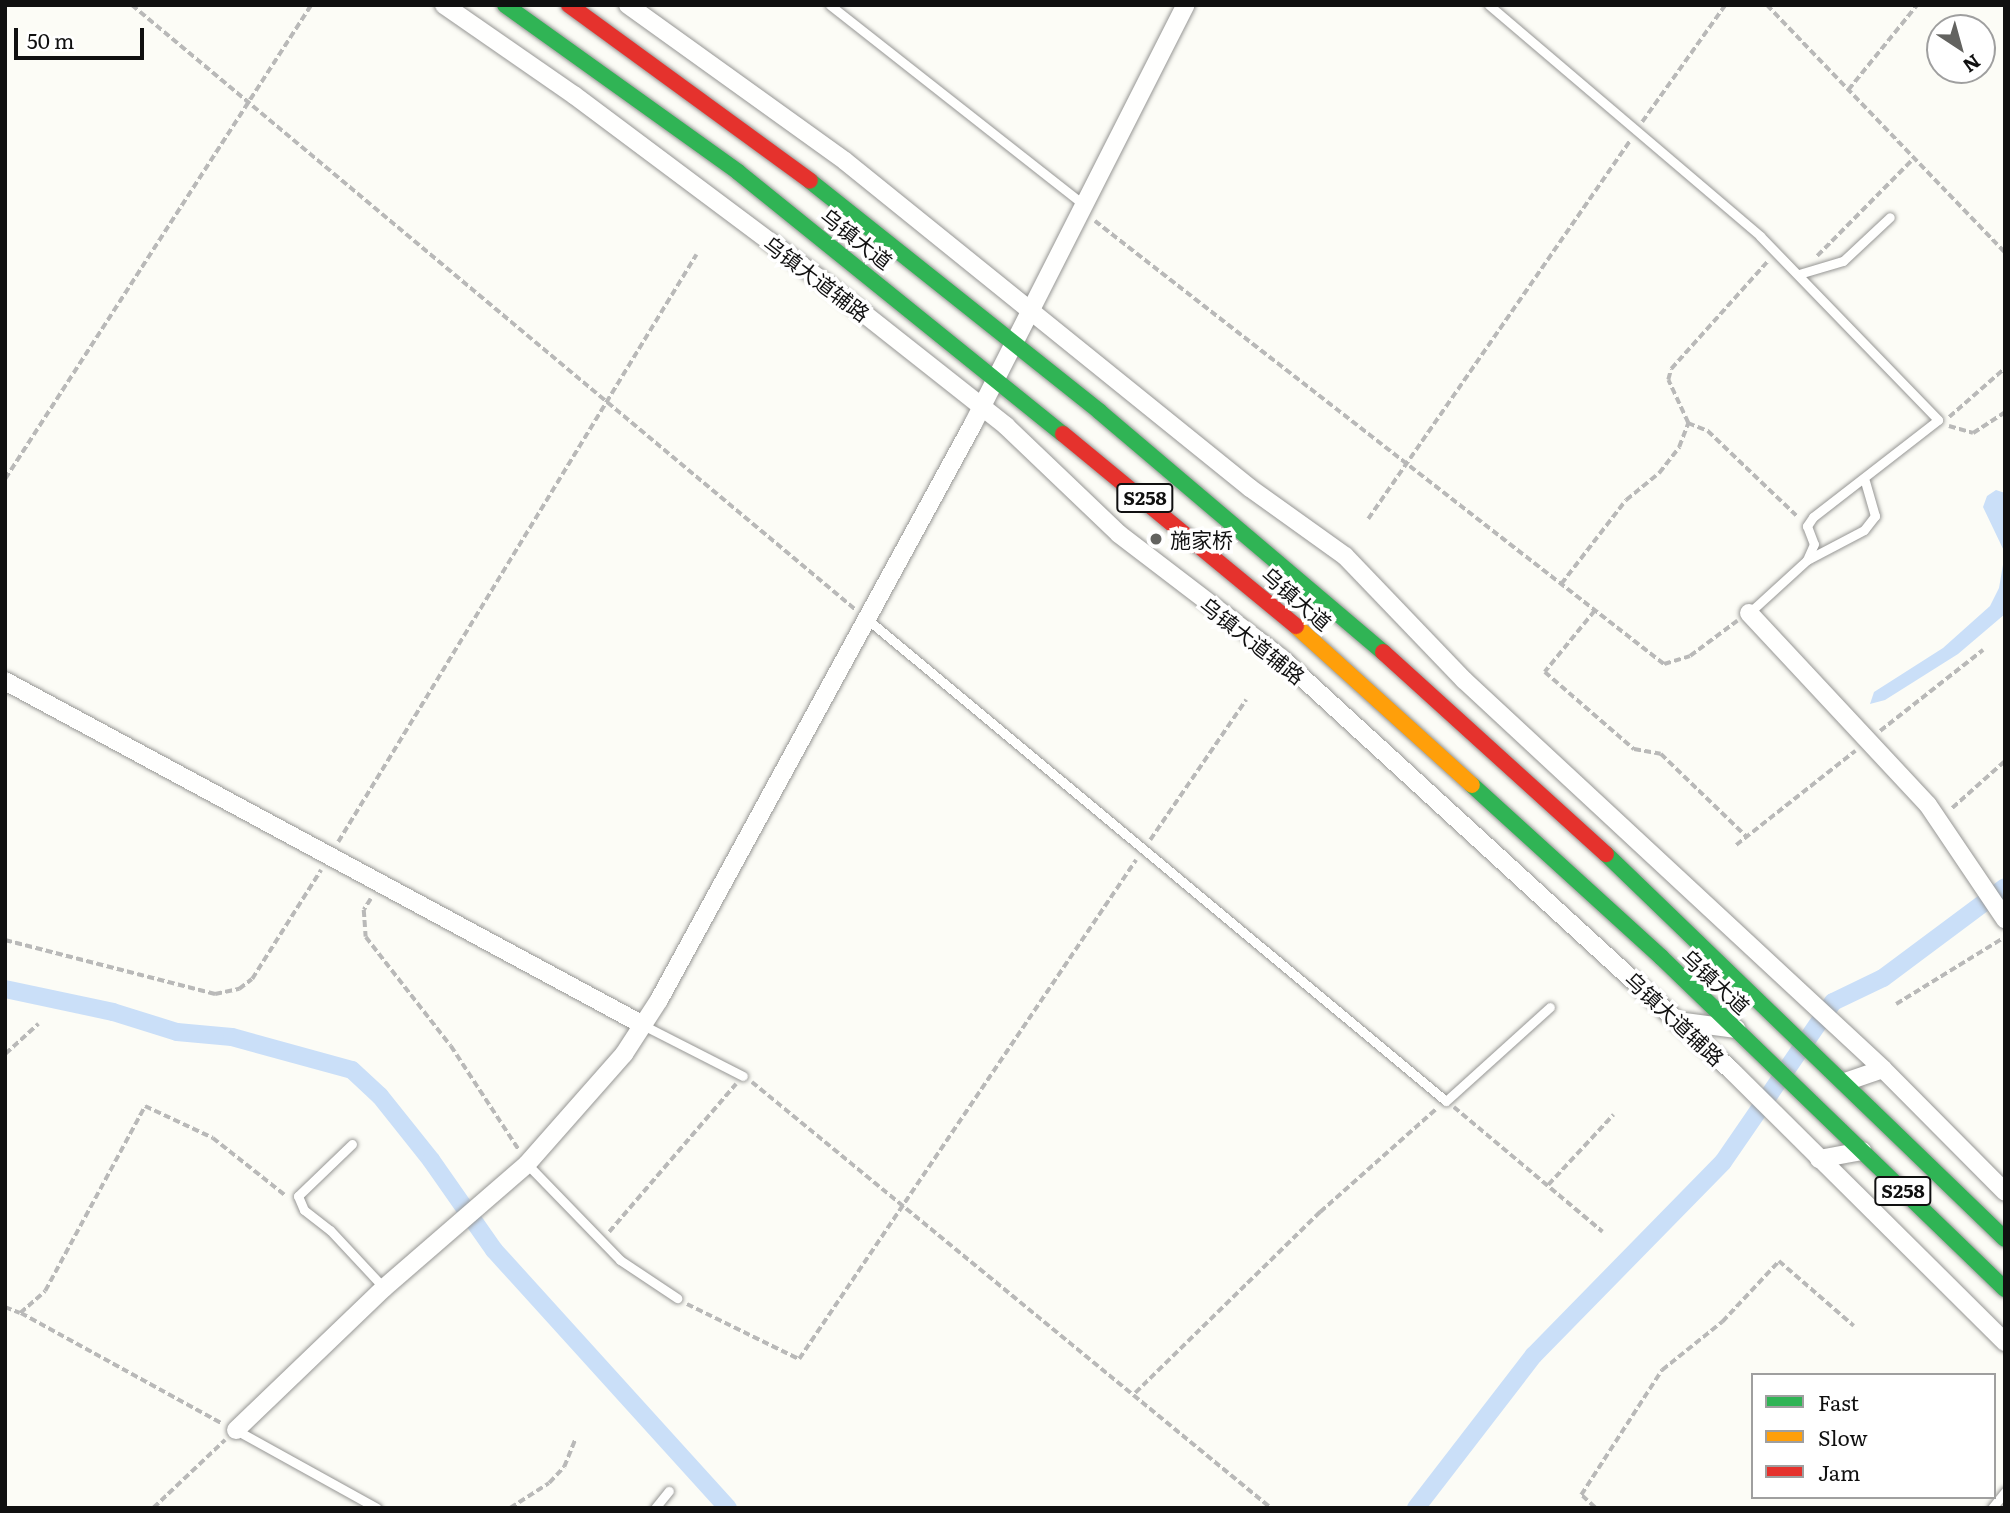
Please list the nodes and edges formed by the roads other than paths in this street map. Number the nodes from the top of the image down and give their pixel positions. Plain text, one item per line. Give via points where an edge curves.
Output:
1 (444, 5) edge
2 (505, 5) edge
3 (569, 5) edge
4 (628, 5) edge
5 (830, 5) edge
6 (1186, 5) edge
7 (1489, 5) edge
8 (1084, 209) junction
9 (1890, 217) dead end
10 (1799, 275) junction
11 (1032, 312) junction
12 (1015, 343) junction
13 (997, 377) junction
14 (982, 406) junction
15 (1865, 481) junction
16 (1807, 560) junction
17 (1749, 613) joint
18 (867, 619) junction
19 (5, 681) edge
20 (2004, 918) edge
21 (1550, 1007) dead end
22 (1677, 1021) junction
23 (643, 1025) junction
24 (1742, 1034) junction
25 (1883, 1069) junction
26 (743, 1076) road end
27 (1844, 1082) junction
28 (352, 1144) dead end
29 (1862, 1152) junction
30 (1819, 1159) junction
31 (527, 1164) junction
32 (2005, 1192) edge
33 (2005, 1238) edge
34 (384, 1288) junction
35 (2005, 1289) edge
36 (677, 1298) road end
37 (2005, 1342) edge
38 (236, 1430) joint
39 (669, 1491) dead end
40 (2005, 1492) edge
41 (377, 1508) edge
42 (655, 1508) edge
43 (1992, 1508) edge

1 - 14 street, 乌镇大道辅路 via 677,172
2 - 13 main road, 乌镇大道 / S258 via 738,172
3 - 12 main road, 乌镇大道 / S258 via 788,163
4 - 11 street via 845,161
5 - 8 lane
6 - 8 street
7 - 10 lane
8 - 11 street
9 - 10 lane via 1843,261
10 - 15 lane via 1938,420
11 - 12 street
11 - 25 street via 1250,488 1366,574 1464,680
12 - 13 street
12 - 27 main road, 乌镇大道 / S258 via 1322,597 1599,847
13 - 14 street
13 - 24 main road, 乌镇大道 / S258 via 1290,620
14 - 18 street
14 - 22 street, 乌镇大道辅路 via 1119,534 1281,658
15 - 16 lane via 1807,526 1814,544
15 - 16 lane via 1875,516 1864,530
16 - 17 lane
17 - 20 street via 1939,820
18 - 21 lane via 1446,1101
18 - 23 street
19 - 23 street
22 - 24 street
22 - 30 street, 乌镇大道辅路
23 - 26 lane
23 - 31 street via 624,1054
24 - 29 main road, 乌镇大道 / S258
25 - 27 street
25 - 32 street
27 - 33 main road, 乌镇大道 / S258
28 - 34 lane via 298,1196 304,1210 330,1230
29 - 30 street
29 - 35 main road, 乌镇大道 / S258
30 - 37 street, 乌镇大道辅路
31 - 34 street
31 - 36 lane via 641,1277
34 - 38 street
38 - 41 lane
39 - 42 lane
40 - 43 lane

